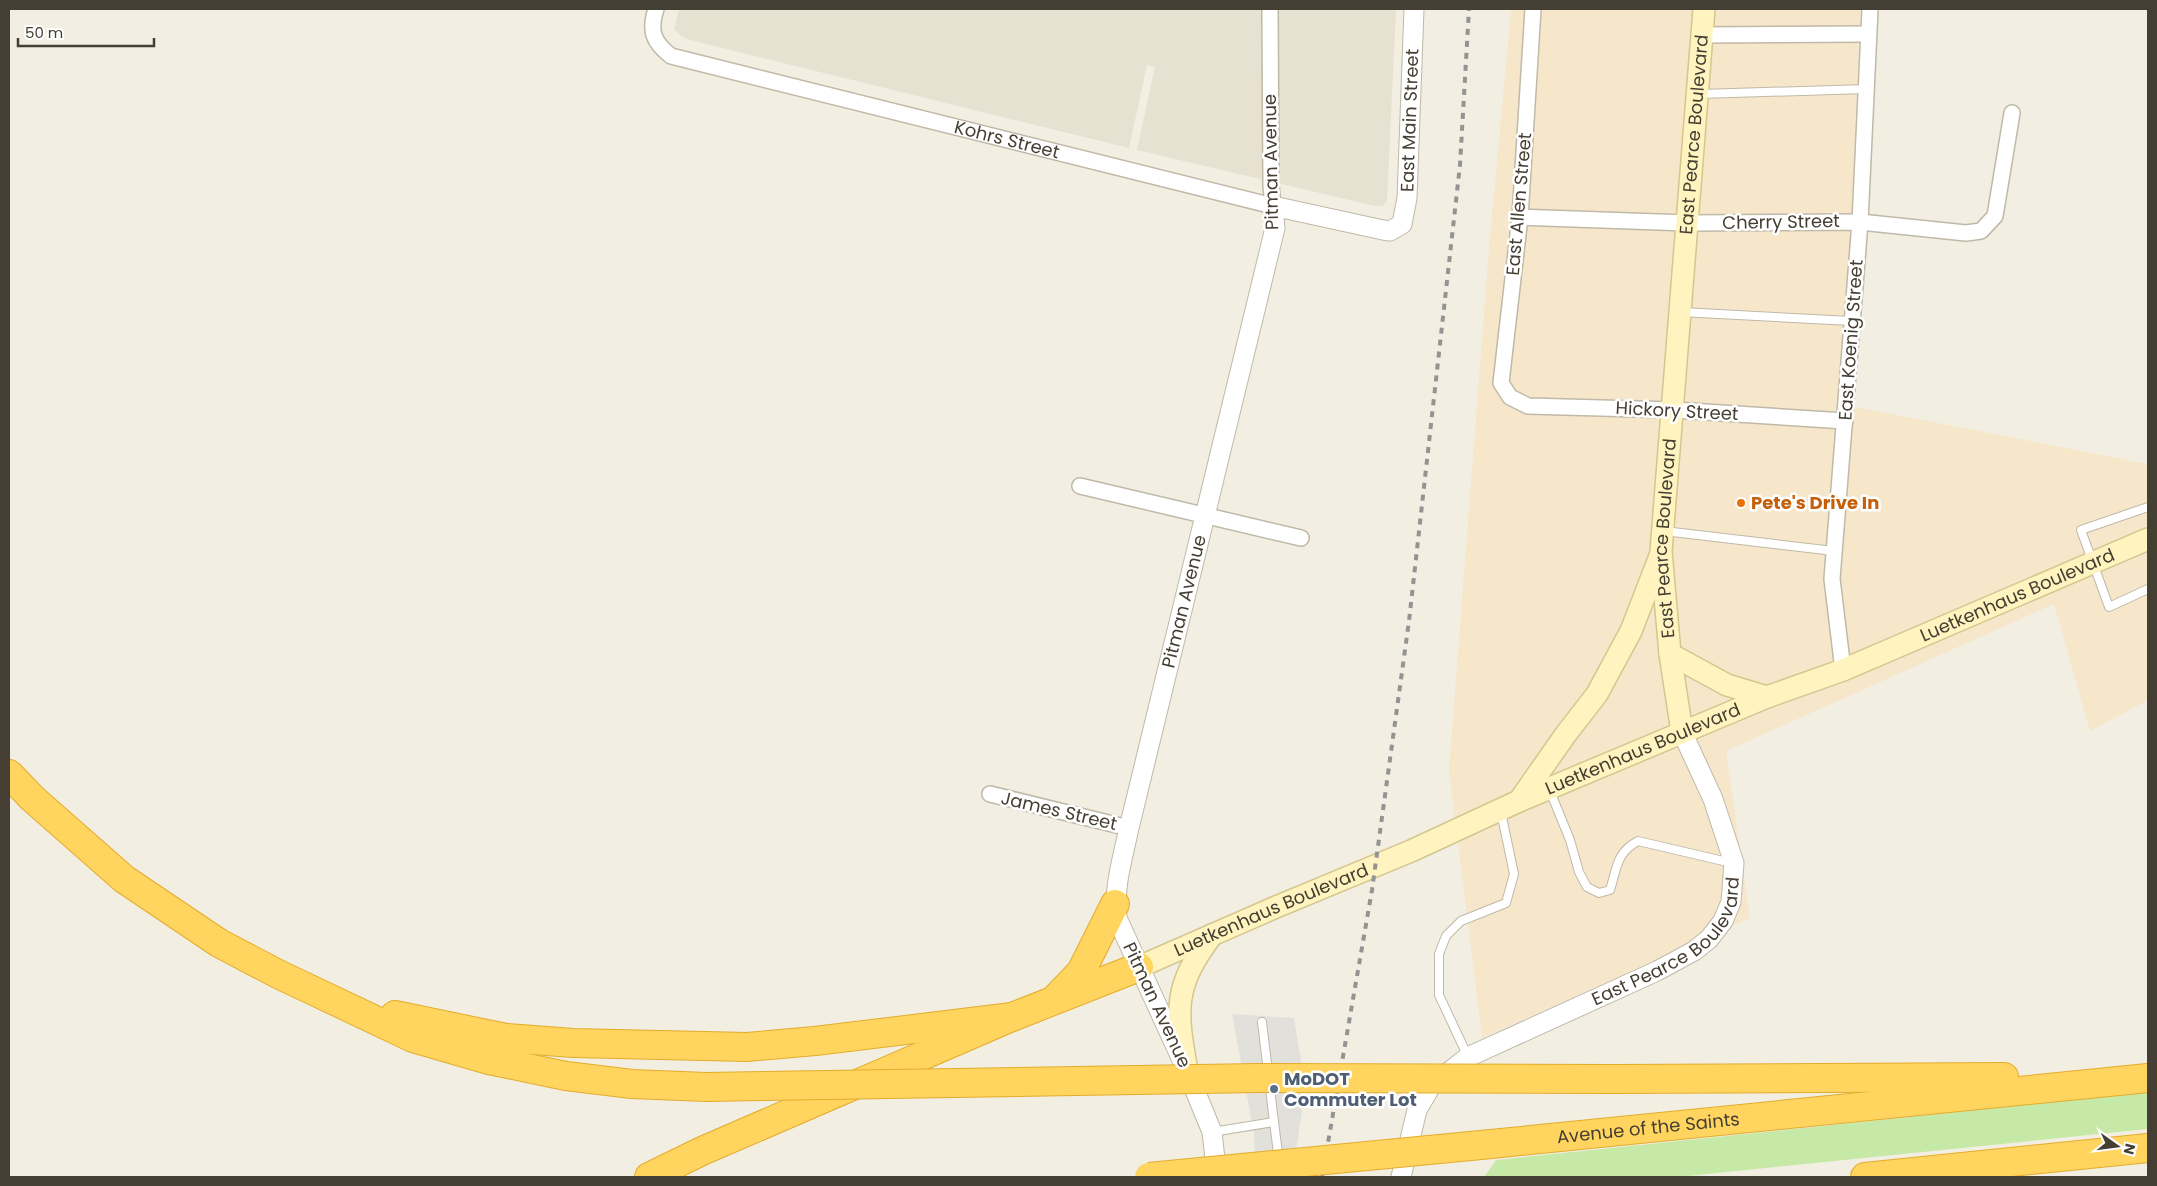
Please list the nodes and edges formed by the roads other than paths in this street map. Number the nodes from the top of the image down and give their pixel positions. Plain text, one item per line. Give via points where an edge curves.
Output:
1 (656, 9) edge
2 (1270, 9) edge
3 (1414, 9) edge
4 (1533, 9) edge
5 (1704, 9) edge
6 (1870, 9) edge
7 (1868, 34) junction
8 (1703, 35) junction
9 (1866, 89) junction
10 (1698, 94) junction
11 (2012, 113) dead end
12 (1273, 206) junction
13 (1520, 217) junction
14 (1860, 222) junction
15 (1687, 223) junction
16 (1396, 229) joint
17 (1680, 312) junction
18 (1851, 321) junction
19 (1510, 397) joint
20 (1674, 410) junction
21 (1845, 422) junction
22 (1080, 486) dead end
23 (2148, 507) edge
24 (1206, 517) junction
25 (1301, 538) dead end
26 (2148, 539) edge
27 (1663, 541) junction
28 (1834, 550) junction
29 (2092, 563) junction
30 (2148, 589) edge
31 (1670, 654) junction
32 (1842, 670) junction
33 (1768, 697) junction
34 (1682, 732) junction
35 (9, 774) edge
36 (1549, 789) junction
37 (990, 794) dead end
38 (1510, 806) junction
39 (1129, 828) junction
40 (1734, 863) junction
41 (1115, 904) junction
42 (1213, 935) junction
43 (1139, 967) junction
44 (333, 1001) junction
45 (1053, 1001) junction
46 (1012, 1017) junction
47 (1262, 1022) dead end
48 (1468, 1057) junction
49 (1188, 1071) junction
50 (2148, 1077) edge
51 (1274, 1122) junction
52 (1212, 1132) junction
53 (2148, 1148) edge
54 (649, 1177) edge
55 (1148, 1177) edge
56 (1217, 1177) edge
57 (1281, 1177) edge
58 (1401, 1177) edge
59 (1865, 1177) edge

1 - 12 street, Kohrs Street via 652,34 671,56
2 - 12 street, Pitman Avenue
3 - 16 street, East Main Street via 1407,198 1405,216
4 - 13 street, East Allen Street
5 - 8 main road, East Pearce Boulevard
6 - 7 street, East Koenig Street
7 - 8 street
7 - 9 street, East Koenig Street
8 - 10 main road, East Pearce Boulevard
9 - 10 lane
9 - 14 street, East Koenig Street
10 - 15 main road, East Pearce Boulevard
11 - 14 street, Cherry Street via 1995,216 1981,231
12 - 16 street, Kohrs Street via 1383,230
12 - 24 street, Pitman Avenue via 1275,228
13 - 15 street, Cherry Street
13 - 19 street, East Allen Street via 1501,383
14 - 15 street, Cherry Street
14 - 18 street, East Koenig Street
15 - 17 main road, East Pearce Boulevard
17 - 18 lane
17 - 20 main road, East Pearce Boulevard
18 - 21 street, East Koenig Street
19 - 20 street, Hickory Street via 1528,406
20 - 21 street, Hickory Street
20 - 27 main road, East Pearce Boulevard
21 - 28 street, East Koenig Street
22 - 24 street
23 - 29 lane via 2081,530
24 - 25 street
24 - 39 street, Pitman Avenue
26 - 29 main road, Luetkenhaus Boulevard
27 - 28 lane
27 - 31 main road, East Pearce Boulevard
27 - 38 main road via 1631,631 1597,694
28 - 32 street, East Koenig Street via 1832,580
29 - 30 lane via 2108,607
29 - 32 main road, Luetkenhaus Boulevard
31 - 33 main road via 1727,685
31 - 34 main road, East Pearce Boulevard
32 - 33 main road, Luetkenhaus Boulevard
33 - 34 main road, Luetkenhaus Boulevard
34 - 36 main road, Luetkenhaus Boulevard
34 - 40 street, East Pearce Boulevard via 1713,799
35 - 44 highway via 124,879 219,943
36 - 38 main road, Luetkenhaus Boulevard
36 - 40 lane via 1570,840 1578,872 1587,887 1599,892 1610,890 1621,854 1638,841
37 - 39 street, James Street
38 - 42 main road, Luetkenhaus Boulevard
38 - 48 lane via 1514,874 1506,903 1461,921 1446,936 1439,954 1439,995
39 - 41 street, Pitman Avenue
40 - 48 street, East Pearce Boulevard via 1727,912 1710,938 1694,951
41 - 43 street, Pitman Avenue via 1117,918
41 - 45 highway via 1081,972
42 - 43 main road, Luetkenhaus Boulevard
42 - 49 main road via 1191,965 1181,996 1178,1013
43 - 45 highway
43 - 49 street, Pitman Avenue
44 - 46 highway via 506,1038 628,1045 747,1047
44 - 50 highway, bridge via 413,1038 489,1060 566,1076 632,1084 706,1087 1258,1078
45 - 46 highway
46 - 54 highway
47 - 51 lane
48 - 58 street, East Pearce Boulevard via 1431,1086 1417,1110
49 - 52 street, Pitman Avenue
50 - 55 highway, Avenue of the Saints, bridge
51 - 52 lane
51 - 57 lane
52 - 56 street, Pitman Avenue
53 - 59 highway

